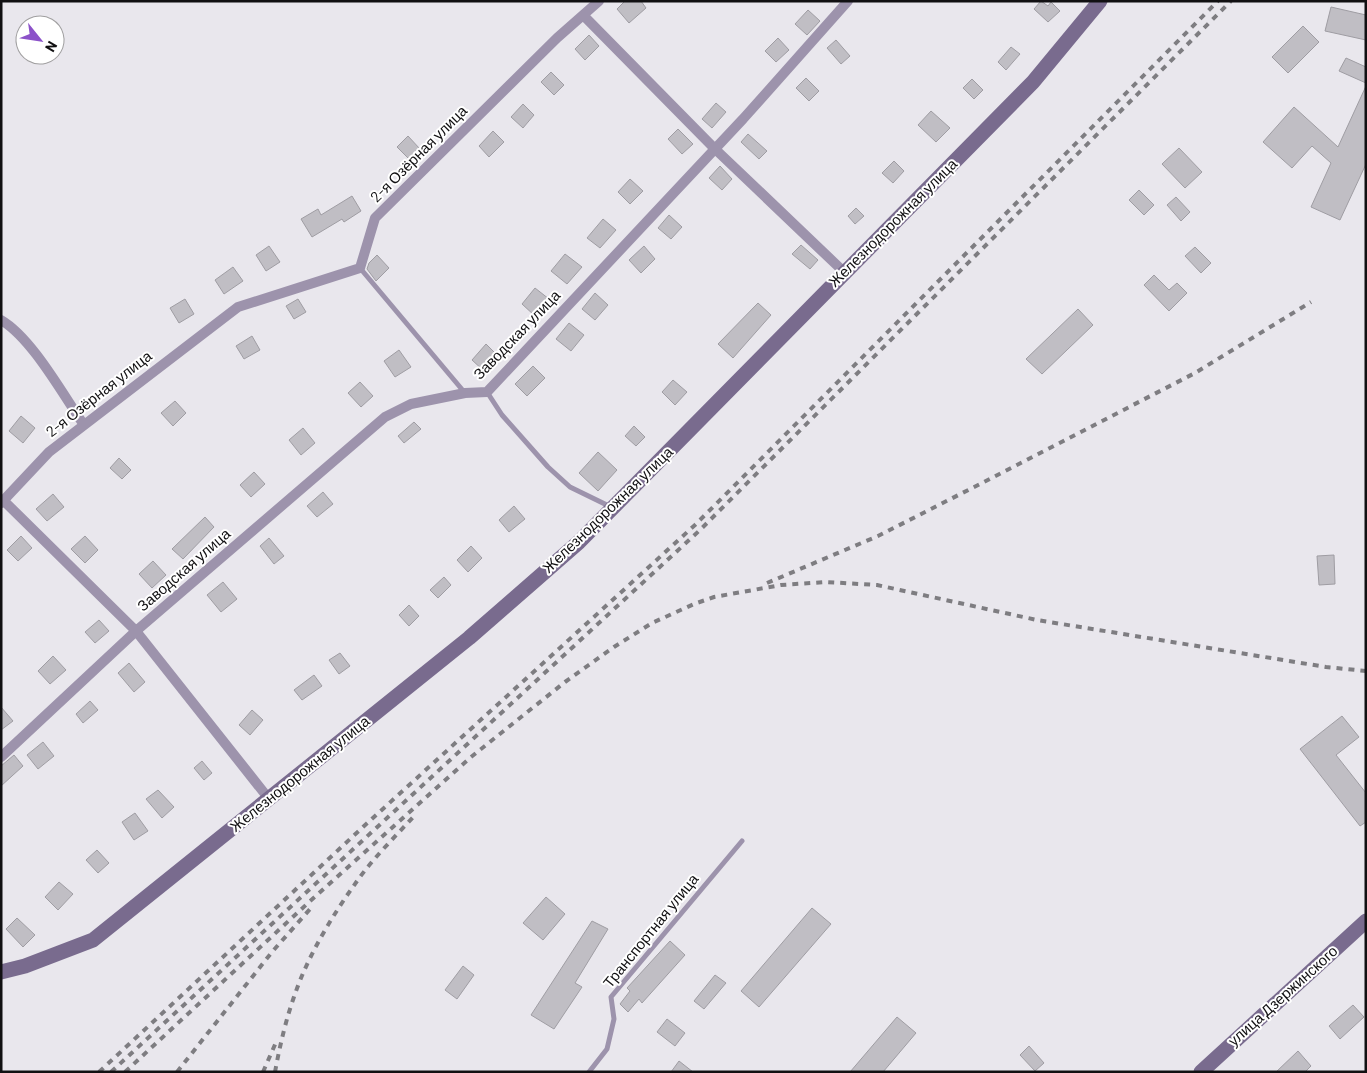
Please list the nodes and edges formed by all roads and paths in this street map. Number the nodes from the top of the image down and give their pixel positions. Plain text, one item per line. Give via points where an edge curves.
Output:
1 (599, 1) edge
2 (848, 1) edge
3 (1100, 1) edge
4 (583, 15) junction
5 (714, 148) junction
6 (360, 268) junction
7 (844, 272) junction
8 (1, 320) edge
9 (487, 392) junction
10 (465, 393) junction
11 (84, 425) junction
12 (2, 502) edge
13 (613, 508) junction
14 (136, 631) junction
15 (1, 757) edge
16 (269, 798) junction
17 (742, 841) dead end
18 (1366, 921) edge
19 (1, 972) edge
20 (589, 1072) edge
21 (1201, 1072) edge

1 - 4 street, 2-я Озёрная улица
2 - 5 street, Заводская улица
3 - 7 street, Железнодорожная улица via 1033,82
4 - 5 street
4 - 6 street, 2-я Озёрная улица via 375,218
5 - 7 street
5 - 9 street, Заводская улица
6 - 10 lane
6 - 11 street, 2-я Озёрная улица via 238,307
7 - 13 street, Железнодорожная улица
8 - 11 street via 31,348
9 - 10 street, Заводская улица
9 - 13 lane via 502,416 548,467 570,487
10 - 14 street, Заводская улица via 411,404 385,417
11 - 12 street, 2-я Озёрная улица via 49,452
12 - 14 street
13 - 16 street, Железнодорожная улица via 580,542 469,638
14 - 15 street, Заводская улица
14 - 16 street
16 - 19 street, Железнодорожная улица via 93,940
17 - 20 lane, Транспортная улица via 611,996 614,1019 606,1049
18 - 21 street, улица Дзержинского

